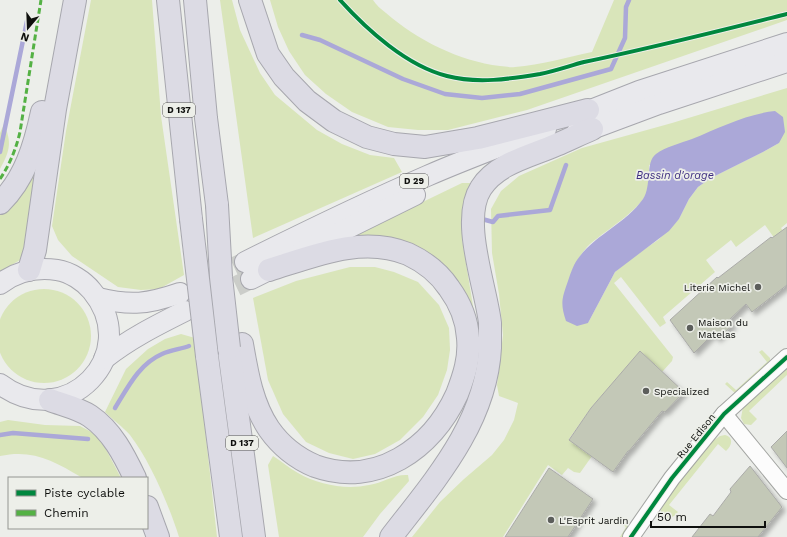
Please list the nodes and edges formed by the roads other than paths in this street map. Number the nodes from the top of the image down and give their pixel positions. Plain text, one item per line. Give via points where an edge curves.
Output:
1 (70, 0) edge
2 (75, 0) edge
3 (168, 0) edge
4 (195, 0) edge
5 (250, 0) edge
6 (787, 43) edge
7 (787, 62) edge
8 (590, 119) junction
9 (0, 203) edge
10 (29, 270) junction
11 (255, 270) joint
12 (2, 281) edge
13 (98, 298) junction
14 (236, 346) junction
15 (787, 357) edge
16 (104, 359) junction
17 (0, 384) edge
18 (26, 398) junction
19 (50, 400) junction
20 (0, 403) edge
21 (724, 414) junction
22 (134, 477) edge
23 (787, 491) edge
24 (148, 510) edge
25 (158, 537) edge
26 (232, 537) edge
27 (254, 537) edge
28 (391, 537) edge
29 (631, 537) edge

1 - 9 highway via 58,38 32,150 19,179
2 - 10 highway via 55,109 35,250
3 - 26 highway, D 137, bridge via 207,356
4 - 14 highway, D 137, bridge via 217,206 221,277
5 - 8 highway via 268,54 284,77 307,101 334,121 367,137 394,144 425,147
6 - 8 main road, D 29 via 639,91
7 - 8 main road, D 29 via 660,104
8 - 11 main road, D 29 via 552,138 437,184 326,239
8 - 28 highway via 556,146 497,172 488,178 481,188 473,209 474,234 490,324 490,342 482,391 475,412 446,466
10 - 12 main road
10 - 13 main road via 45,268 75,277 88,286
11 - 14 highway via 356,246 385,247 416,258 435,271 445,282 462,310 468,339 464,378 446,415 422,444 396,461 379,468 344,473 306,462 288,451 277,440 268,428
13 - 16 main road via 108,322 108,347
13 - 16 main road via 128,304 183,302
14 - 27 highway, D 137
15 - 21 street, Rue Edison
16 - 19 main road via 99,370 83,387 61,398
17 - 18 main road via 12,393
18 - 19 main road
18 - 20 main road
19 - 22 highway via 89,416 104,428 113,438
21 - 23 street
21 - 29 street, Rue Edison via 672,478
24 - 25 highway

